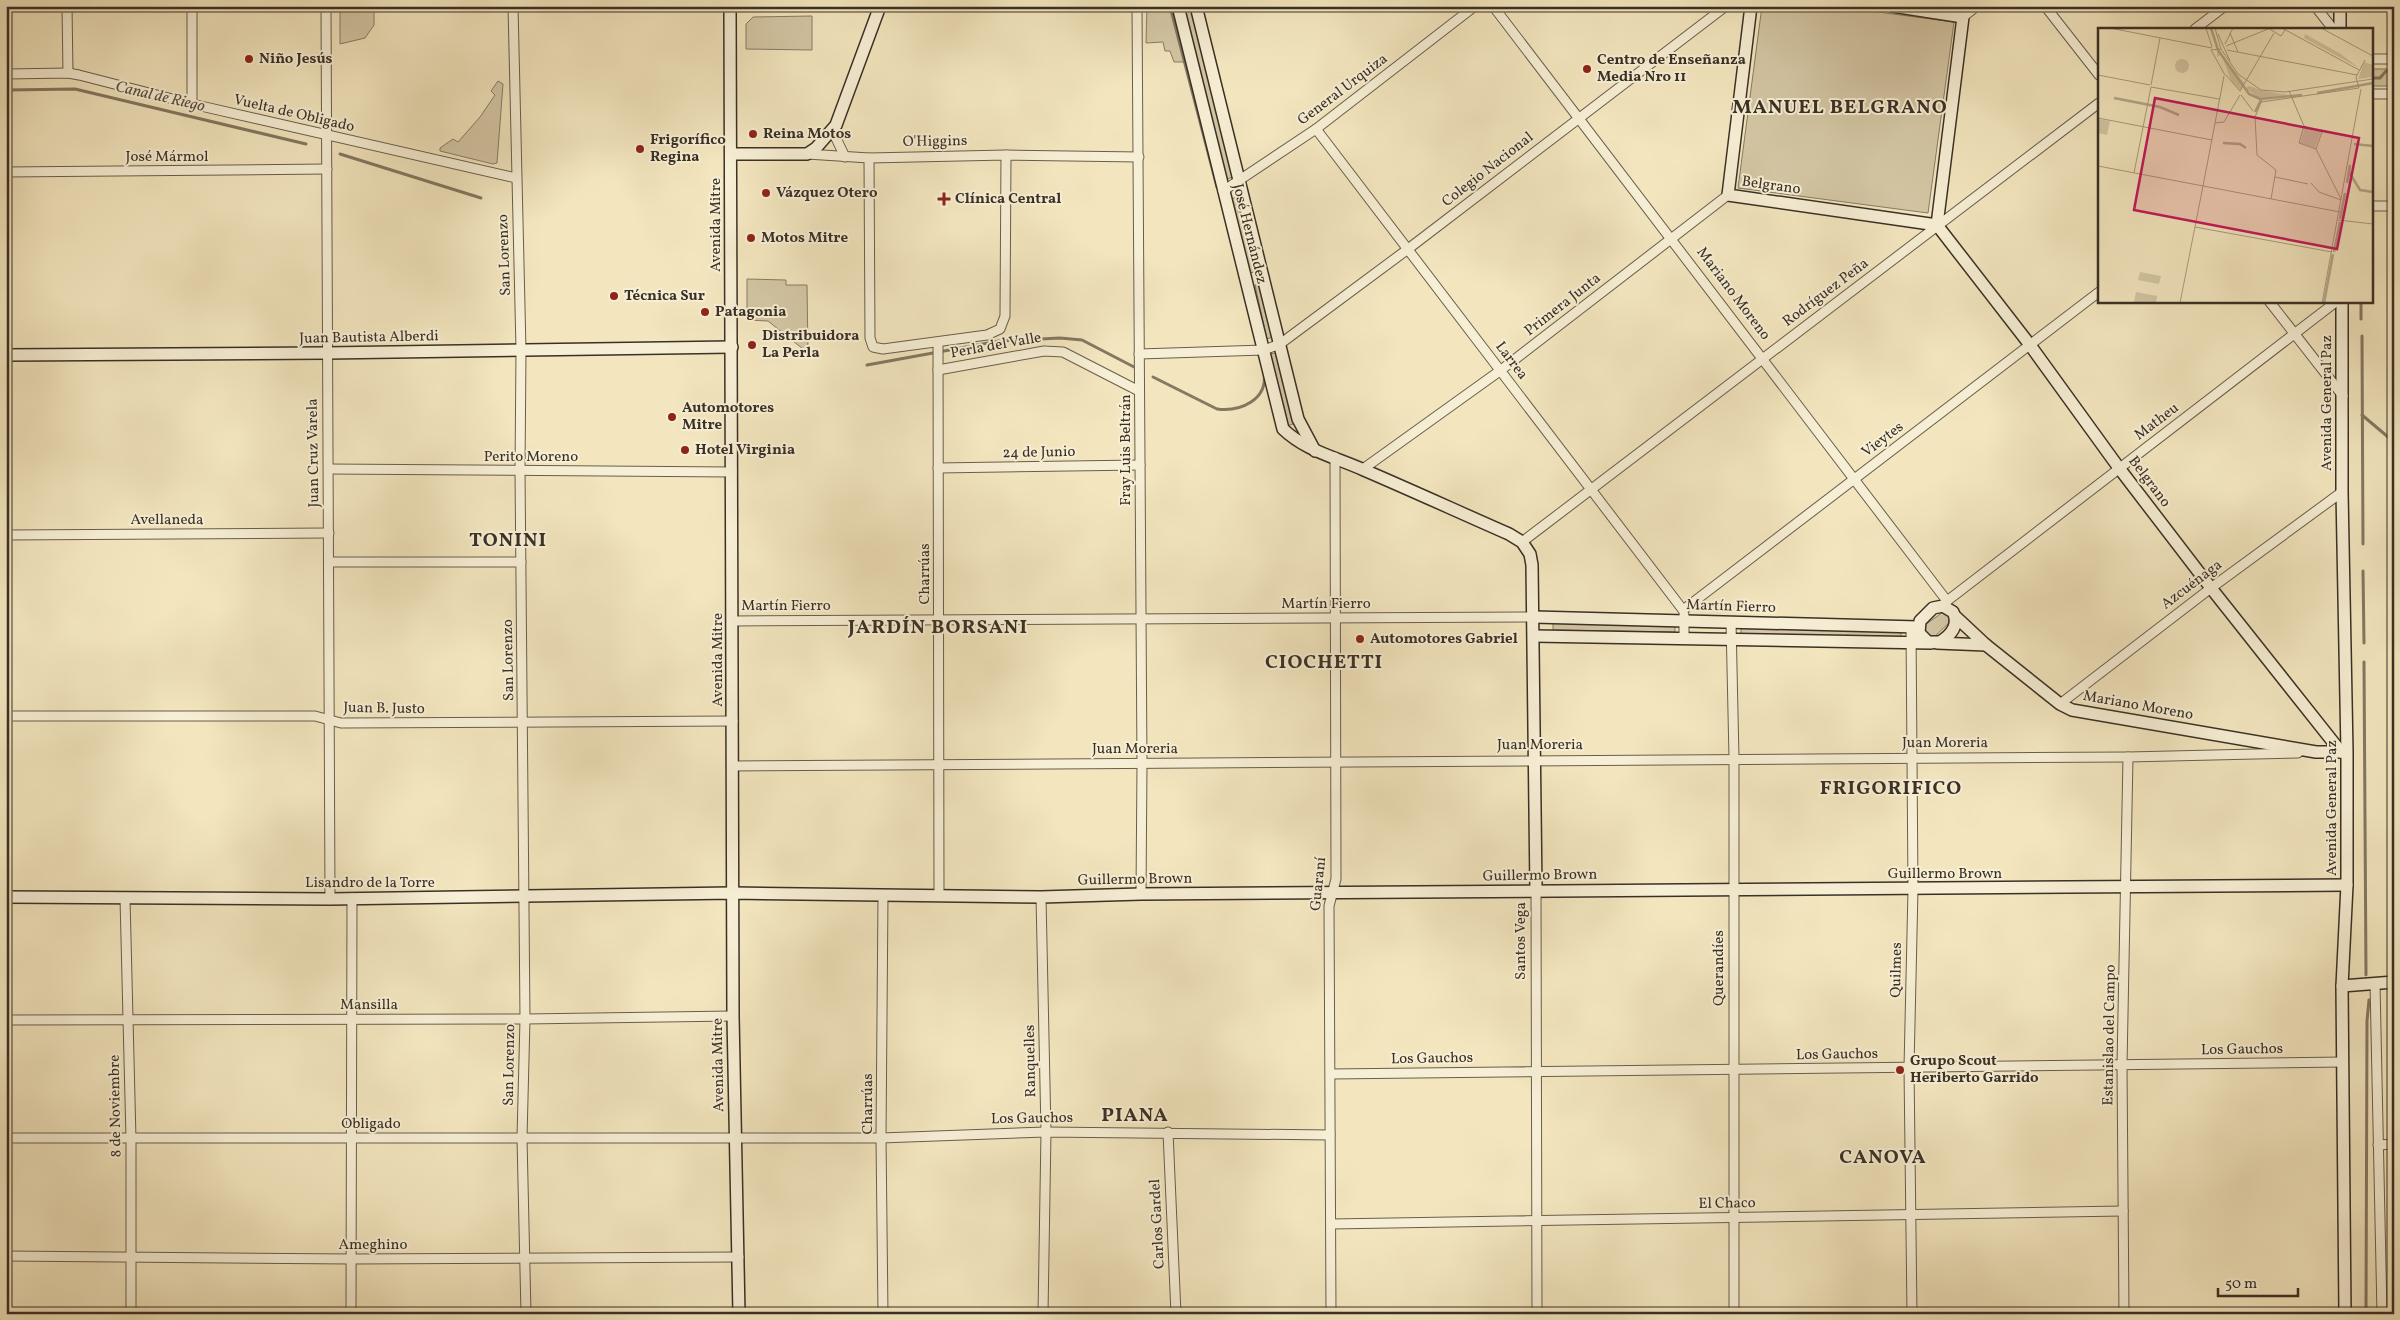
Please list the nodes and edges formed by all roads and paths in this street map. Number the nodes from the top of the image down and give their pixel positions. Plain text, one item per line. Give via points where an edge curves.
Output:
1 (66, 6) edge
2 (192, 6) edge
3 (326, 6) edge
4 (513, 6) edge
5 (730, 6) edge
6 (880, 6) edge
7 (1137, 6) edge
8 (1178, 6) edge
9 (1196, 6) edge
10 (1475, 6) edge
11 (1493, 6) edge
12 (1726, 6) edge
13 (1751, 6) edge
14 (1892, 6) edge
15 (1977, 6) edge
16 (2046, 6) edge
17 (2225, 6) edge
18 (2315, 6) edge
19 (2340, 6) edge
20 (1963, 17) junction
21 (2196, 28) edge
22 (2332, 28) edge
23 (2340, 28) edge
24 (2372, 59) edge
25 (2394, 59) edge
26 (68, 73) junction
27 (6, 74) edge
28 (2098, 74) edge
29 (2372, 94) edge
30 (2394, 94) edge
31 (2098, 103) edge
32 (192, 104) junction
33 (1578, 118) junction
34 (836, 125) junction
35 (1316, 129) junction
36 (327, 136) junction
37 (731, 154) junction
38 (807, 154) junction
39 (1006, 155) junction
40 (844, 157) junction
41 (1139, 157) junction
42 (869, 158) junction
43 (327, 169) junction
44 (6, 172) edge
45 (516, 178) junction
46 (1238, 181) junction
47 (1223, 191) junction
48 (1728, 195) junction
49 (2372, 206) edge
50 (2394, 206) edge
51 (1937, 225) junction
52 (1672, 238) junction
53 (1408, 249) junction
54 (1264, 277) junction
55 (1246, 282) junction
56 (2098, 293) edge
57 (2270, 302) edge
58 (2336, 302) edge
59 (2342, 302) edge
60 (2294, 334) junction
61 (938, 343) junction
62 (1280, 344) junction
63 (2030, 345) junction
64 (732, 348) junction
65 (521, 350) junction
66 (1264, 350) junction
67 (326, 354) junction
68 (1140, 354) junction
69 (6, 355) edge
70 (1762, 359) junction
71 (938, 366) junction
72 (1501, 370) junction
73 (1140, 391) junction
74 (2342, 396) junction
75 (1316, 452) junction
76 (1334, 457) junction
77 (1140, 465) junction
78 (938, 468) junction
79 (2119, 468) junction
80 (329, 469) junction
81 (1363, 469) junction
82 (520, 471) junction
83 (732, 472) junction
84 (1854, 479) junction
85 (1592, 490) junction
86 (2342, 492) junction
87 (329, 533) junction
88 (6, 535) edge
89 (1522, 542) junction
90 (330, 562) junction
91 (521, 562) junction
92 (2211, 588) junction
93 (1947, 604) junction
94 (1684, 615) junction
95 (1534, 617) junction
96 (1956, 617) junction
97 (1140, 619) junction
98 (1336, 619) junction
99 (733, 621) junction
100 (939, 622) junction
101 (1731, 622) junction
102 (1915, 627) junction
103 (1534, 636) junction
104 (1684, 638) junction
105 (1732, 638) junction
106 (1911, 643) junction
107 (1934, 643) junction
108 (1986, 645) junction
109 (2060, 704) junction
110 (6, 716) edge
111 (328, 719) junction
112 (733, 721) junction
113 (523, 723) junction
114 (2316, 752) junction
115 (2344, 752) junction
116 (2128, 757) junction
117 (1734, 758) junction
118 (1912, 758) junction
119 (1535, 760) junction
120 (1335, 762) junction
121 (938, 764) junction
122 (1142, 764) junction
123 (733, 766) junction
124 (2347, 885) junction
125 (2127, 887) junction
126 (1912, 889) junction
127 (1734, 890) junction
128 (1536, 891) junction
129 (733, 893) junction
130 (1141, 894) junction
131 (1332, 894) junction
132 (884, 895) junction
133 (938, 895) junction
134 (6, 897) edge
135 (523, 897) junction
136 (1040, 897) junction
137 (125, 898) junction
138 (352, 898) junction
139 (330, 899) junction
140 (2394, 982) edge
141 (2375, 984) junction
142 (2342, 986) junction
143 (733, 1016) junction
144 (352, 1019) junction
145 (525, 1019) junction
146 (6, 1020) edge
147 (128, 1021) junction
148 (2343, 1062) junction
149 (2122, 1066) junction
150 (1909, 1068) junction
151 (1732, 1070) junction
152 (1536, 1072) junction
153 (1331, 1074) junction
154 (1046, 1132) junction
155 (1168, 1132) junction
156 (1330, 1135) junction
157 (735, 1136) junction
158 (6, 1138) edge
159 (353, 1138) junction
160 (522, 1138) junction
161 (881, 1138) junction
162 (131, 1139) junction
163 (2394, 1144) edge
164 (2378, 1145) junction
165 (2123, 1210) junction
166 (1911, 1214) junction
167 (1733, 1218) junction
168 (1536, 1222) junction
169 (1331, 1224) junction
170 (6, 1256) edge
171 (132, 1257) junction
172 (526, 1257) junction
173 (739, 1258) junction
174 (351, 1259) junction
175 (131, 1314) edge
176 (351, 1314) edge
177 (526, 1314) edge
178 (739, 1314) edge
179 (883, 1314) edge
180 (1043, 1314) edge
181 (1176, 1314) edge
182 (1331, 1314) edge
183 (1537, 1314) edge
184 (1734, 1314) edge
185 (1912, 1314) edge
186 (2124, 1314) edge
187 (2345, 1314) edge
188 (2382, 1314) edge

1 - 26 street
2 - 32 street
3 - 36 street, Juan Cruz Varela
4 - 45 street, San Lorenzo
5 - 37 street, Avenida Mitre
6 - 34 street
7 - 41 street, Fray Luis Beltrán
8 - 47 street, José Hernández
9 - 46 street, José Hernández
10 - 35 street, General Urquiza
11 - 33 street, Mariano Moreno
12 - 33 street, Colegio Nacional
13 - 48 street, Belgrano
14 - 20 street
15 - 20 street
16 - 28 street
17 - 21 street
18 - 22 street
19 - 23 street
20 - 51 street
24 - 25 street
26 - 27 street, Vuelta de Obligado
26 - 32 street, Vuelta de Obligado
29 - 30 street
31 - 51 street, Rodríguez Peña
32 - 36 street, Vuelta de Obligado
33 - 52 street, Mariano Moreno
33 - 53 street, Colegio Nacional
34 - 38 street
34 - 40 street via 835,136
35 - 46 street, General Urquiza
35 - 53 street, Larrea
36 - 43 street, Juan Cruz Varela
36 - 45 street, Vuelta de Obligado
37 - 38 street, O'Higgins
37 - 64 street, Avenida Mitre
38 - 40 street, O'Higgins
39 - 41 street, O'Higgins
39 - 42 street, O'Higgins
39 - 61 street, Perla del Valle via 1005,316 1000,329 987,335
40 - 42 street, O'Higgins
41 - 68 street, Fray Luis Beltrán
42 - 61 street, Perla del Valle via 870,338 873,347 883,349
43 - 44 street, José Mármol
43 - 67 street, Juan Cruz Varela
45 - 65 street, San Lorenzo
46 - 47 street, General Urquiza
46 - 54 street, José Hernández
47 - 55 street, José Hernández
48 - 51 street, Belgrano
48 - 52 street, Primera Junta
49 - 50 street
51 - 63 street, Belgrano
51 - 70 street, Rodríguez Peña
52 - 70 street, Mariano Moreno
52 - 72 street, Primera Junta
53 - 62 street, Colegio Nacional
53 - 72 street, Larrea
54 - 55 street
54 - 62 street, José Hernández
55 - 66 street, José Hernández
56 - 63 street, Vieytes
57 - 60 street
58 - 60 street, Matheu
59 - 74 street, Avenida General Paz
60 - 74 street
60 - 79 street, Matheu
61 - 71 street, Charrúas
62 - 66 street, Colegio Nacional
62 - 75 street, José Hernández via 1298,419
63 - 79 street, Belgrano
63 - 84 street, Vieytes
64 - 65 street, Juan Bautista Alberdi
64 - 83 street, Avenida Mitre
65 - 67 street, Juan Bautista Alberdi
65 - 82 street, San Lorenzo
66 - 68 street, Colegio Nacional
66 - 75 street, José Hernández via 1283,429 1297,442
67 - 69 street, Juan Bautista Alberdi
67 - 80 street, Juan Cruz Varela
68 - 73 street, Fray Luis Beltrán
70 - 84 street, Mariano Moreno
70 - 85 street, Rodríguez Peña
71 - 73 street, Perla del Valle via 1044,351 1063,352
71 - 78 street, Charrúas
72 - 81 street, Primera Junta
72 - 85 street, Larrea
73 - 77 street, Fray Luis Beltrán
74 - 86 street, Avenida General Paz
75 - 76 street, José Hernández
76 - 81 street, José Hernández
76 - 98 street, Guaraní
77 - 78 street, 24 de Junio
77 - 97 street, Fray Luis Beltrán
78 - 100 street, Charrúas
79 - 92 street, Belgrano
79 - 93 street, Matheu
80 - 82 street, Perito Moreno
80 - 87 street, Juan Cruz Varela
81 - 89 street, José Hernández
82 - 83 street, Perito Moreno
82 - 91 street, San Lorenzo
83 - 99 street, Avenida Mitre
84 - 93 street, Mariano Moreno
84 - 94 street, Vieytes
85 - 89 street, Rodríguez Peña
85 - 94 street, Larrea
86 - 92 street, Azcuénaga
86 - 115 street, Avenida General Paz
87 - 88 street, Avellaneda
87 - 90 street, Juan Cruz Varela
89 - 95 street, Santos Vega via 1530,554
90 - 91 street
90 - 111 street, Juan Cruz Varela
91 - 113 street, San Lorenzo
92 - 109 street, Azcuénaga
92 - 115 street, Belgrano
93 - 96 street
93 - 102 street via 1931,609
94 - 95 street, Martín Fierro
94 - 101 street, Martín Fierro
94 - 104 street
95 - 98 street, Martín Fierro
95 - 103 street, Santos Vega
96 - 107 street via 1954,629
96 - 108 street, Mariano Moreno
97 - 98 street, Martín Fierro
97 - 100 street, Martín Fierro
97 - 122 street, Fray Luis Beltrán
98 - 120 street, Guaraní
99 - 100 street, Martín Fierro
99 - 112 street, Avenida Mitre
100 - 121 street, Charrúas
101 - 102 street, Martín Fierro
101 - 105 street, Querandíes
102 - 106 street, Quilmes
102 - 107 street via 1922,638
103 - 104 street, Martín Fierro
103 - 119 street, Santos Vega
104 - 105 street, Martín Fierro
105 - 106 street, Martín Fierro
105 - 117 street, Querandíes
106 - 107 street, Martín Fierro
106 - 118 street, Quilmes
107 - 108 street, Martín Fierro
108 - 109 street, Mariano Moreno
109 - 114 street, Mariano Moreno via 2072,710
110 - 111 street, Juan B. Justo via 316,716
111 - 113 street, Juan B. Justo via 341,723
111 - 139 street, Juan Cruz Varela
112 - 113 street, Juan B. Justo
112 - 123 street, Avenida Mitre
113 - 135 street, San Lorenzo
114 - 115 street, Juan Moreria
114 - 116 street, Juan Moreria
115 - 124 street, Avenida General Paz
116 - 118 street, Juan Moreria
116 - 125 street, Estanislao del Campo
117 - 118 street, Juan Moreria
117 - 119 street, Juan Moreria
117 - 127 street, Querandíes
118 - 126 street, Quilmes
119 - 120 street, Juan Moreria
119 - 128 street, Santos Vega
120 - 122 street, Juan Moreria
120 - 131 street, Guaraní via 1336,879
121 - 122 street, Juan Moreria
121 - 123 street, Juan Moreria
121 - 133 street, Charrúas
122 - 130 street, Fray Luis Beltrán
123 - 129 street, Avenida Mitre
124 - 125 street, Guillermo Brown
124 - 142 street, Avenida General Paz
125 - 126 street, Guillermo Brown
125 - 149 street, Estanislao del Campo
126 - 127 street, Guillermo Brown
126 - 150 street, Quilmes
127 - 128 street, Guillermo Brown
127 - 151 street, Querandíes
128 - 131 street, Guillermo Brown
128 - 152 street, Santos Vega
129 - 132 street, Guillermo Brown
129 - 135 street, Lisandro de la Torre
129 - 143 street, Avenida Mitre
130 - 131 street, Guillermo Brown
130 - 136 street, Guillermo Brown
131 - 153 street, Guaraní via 1329,906
132 - 133 street, Guillermo Brown
132 - 161 street, Charrúas
133 - 136 street, Guillermo Brown
134 - 137 street, Lisandro de la Torre
135 - 138 street, Lisandro de la Torre
135 - 145 street, San Lorenzo
136 - 154 street, Ranquelles
137 - 139 street, Lisandro de la Torre
137 - 147 street, 8 de Noviembre
138 - 139 street, Lisandro de la Torre
138 - 144 street
140 - 141 street
141 - 142 street
141 - 164 street
142 - 148 street, Avenida General Paz
143 - 145 street, Mansilla
143 - 157 street, Avenida Mitre
144 - 145 street, Mansilla
144 - 147 street, Mansilla
144 - 159 street
145 - 160 street, San Lorenzo
146 - 147 street, Mansilla
147 - 162 street, 8 de Noviembre
148 - 149 street, Los Gauchos
148 - 187 street, Avenida General Paz
149 - 150 street, Los Gauchos
149 - 165 street, Estanislao del Campo
150 - 151 street, Los Gauchos
150 - 166 street, Quilmes
151 - 152 street, Los Gauchos
151 - 167 street, Querandíes
152 - 153 street, Los Gauchos
152 - 168 street, Santos Vega
153 - 156 street, Guaraní
154 - 155 street, Los Gauchos
154 - 161 street, Los Gauchos
154 - 180 street, Ranquelles
155 - 156 street, Los Gauchos
155 - 181 street, Carlos Gardel
156 - 169 street, Guaraní
157 - 160 street, Obligado
157 - 161 street, Los Gauchos
157 - 173 street, Avenida Mitre
158 - 162 street, Obligado
159 - 160 street, Obligado
159 - 162 street, Obligado
159 - 174 street
160 - 172 street, San Lorenzo
161 - 179 street, Charrúas
162 - 171 street, 8 de Noviembre
163 - 164 street
164 - 188 street
165 - 166 street, El Chaco
165 - 186 street, Estanislao del Campo
166 - 167 street, El Chaco
166 - 185 street, Quilmes
167 - 168 street, El Chaco
167 - 184 street, Querandíes
168 - 169 street, El Chaco
168 - 183 street, Santos Vega
169 - 182 street, Guaraní
170 - 171 street, Ameghino
171 - 174 street, Ameghino
171 - 175 street, 8 de Noviembre
172 - 173 street, Ameghino
172 - 174 street, Ameghino
172 - 177 street, San Lorenzo
173 - 178 street, Avenida Mitre
174 - 176 street

